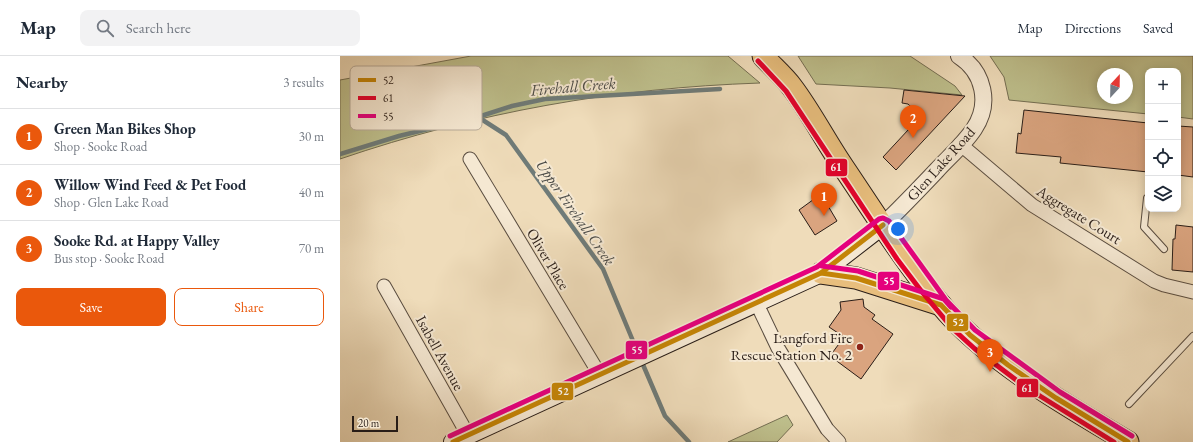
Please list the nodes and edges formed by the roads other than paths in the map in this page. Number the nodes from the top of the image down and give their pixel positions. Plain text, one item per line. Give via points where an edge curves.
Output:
1 (763, 56) edge
2 (960, 56) edge
3 (960, 144) junction
4 (470, 159) dead end
5 (1146, 212) edge
6 (883, 225) junction
7 (1164, 249) dead end
8 (821, 274) junction
9 (384, 286) dead end
10 (1193, 292) edge
11 (756, 302) junction
12 (941, 305) junction
13 (1193, 336) edge
14 (600, 375) junction
15 (1129, 404) dead end
16 (460, 439) edge
17 (839, 442) edge
18 (1128, 442) edge

1 - 6 main road via 792,86
2 - 3 street, Glen Lake Road via 973,68 979,79 983,98 977,123
3 - 6 street, Glen Lake Road
3 - 10 street, Aggregate Court via 1018,195 1046,214 1154,281
4 - 14 street, Oliver Place
5 - 7 lane via 1144,227
6 - 8 main road
6 - 12 main road
8 - 11 main road
8 - 12 main road via 856,278
9 - 16 street, Isabell Avenue
11 - 14 main road
11 - 17 street via 778,348 827,429
12 - 18 main road via 970,335 1008,365
13 - 15 lane
14 - 16 main road

